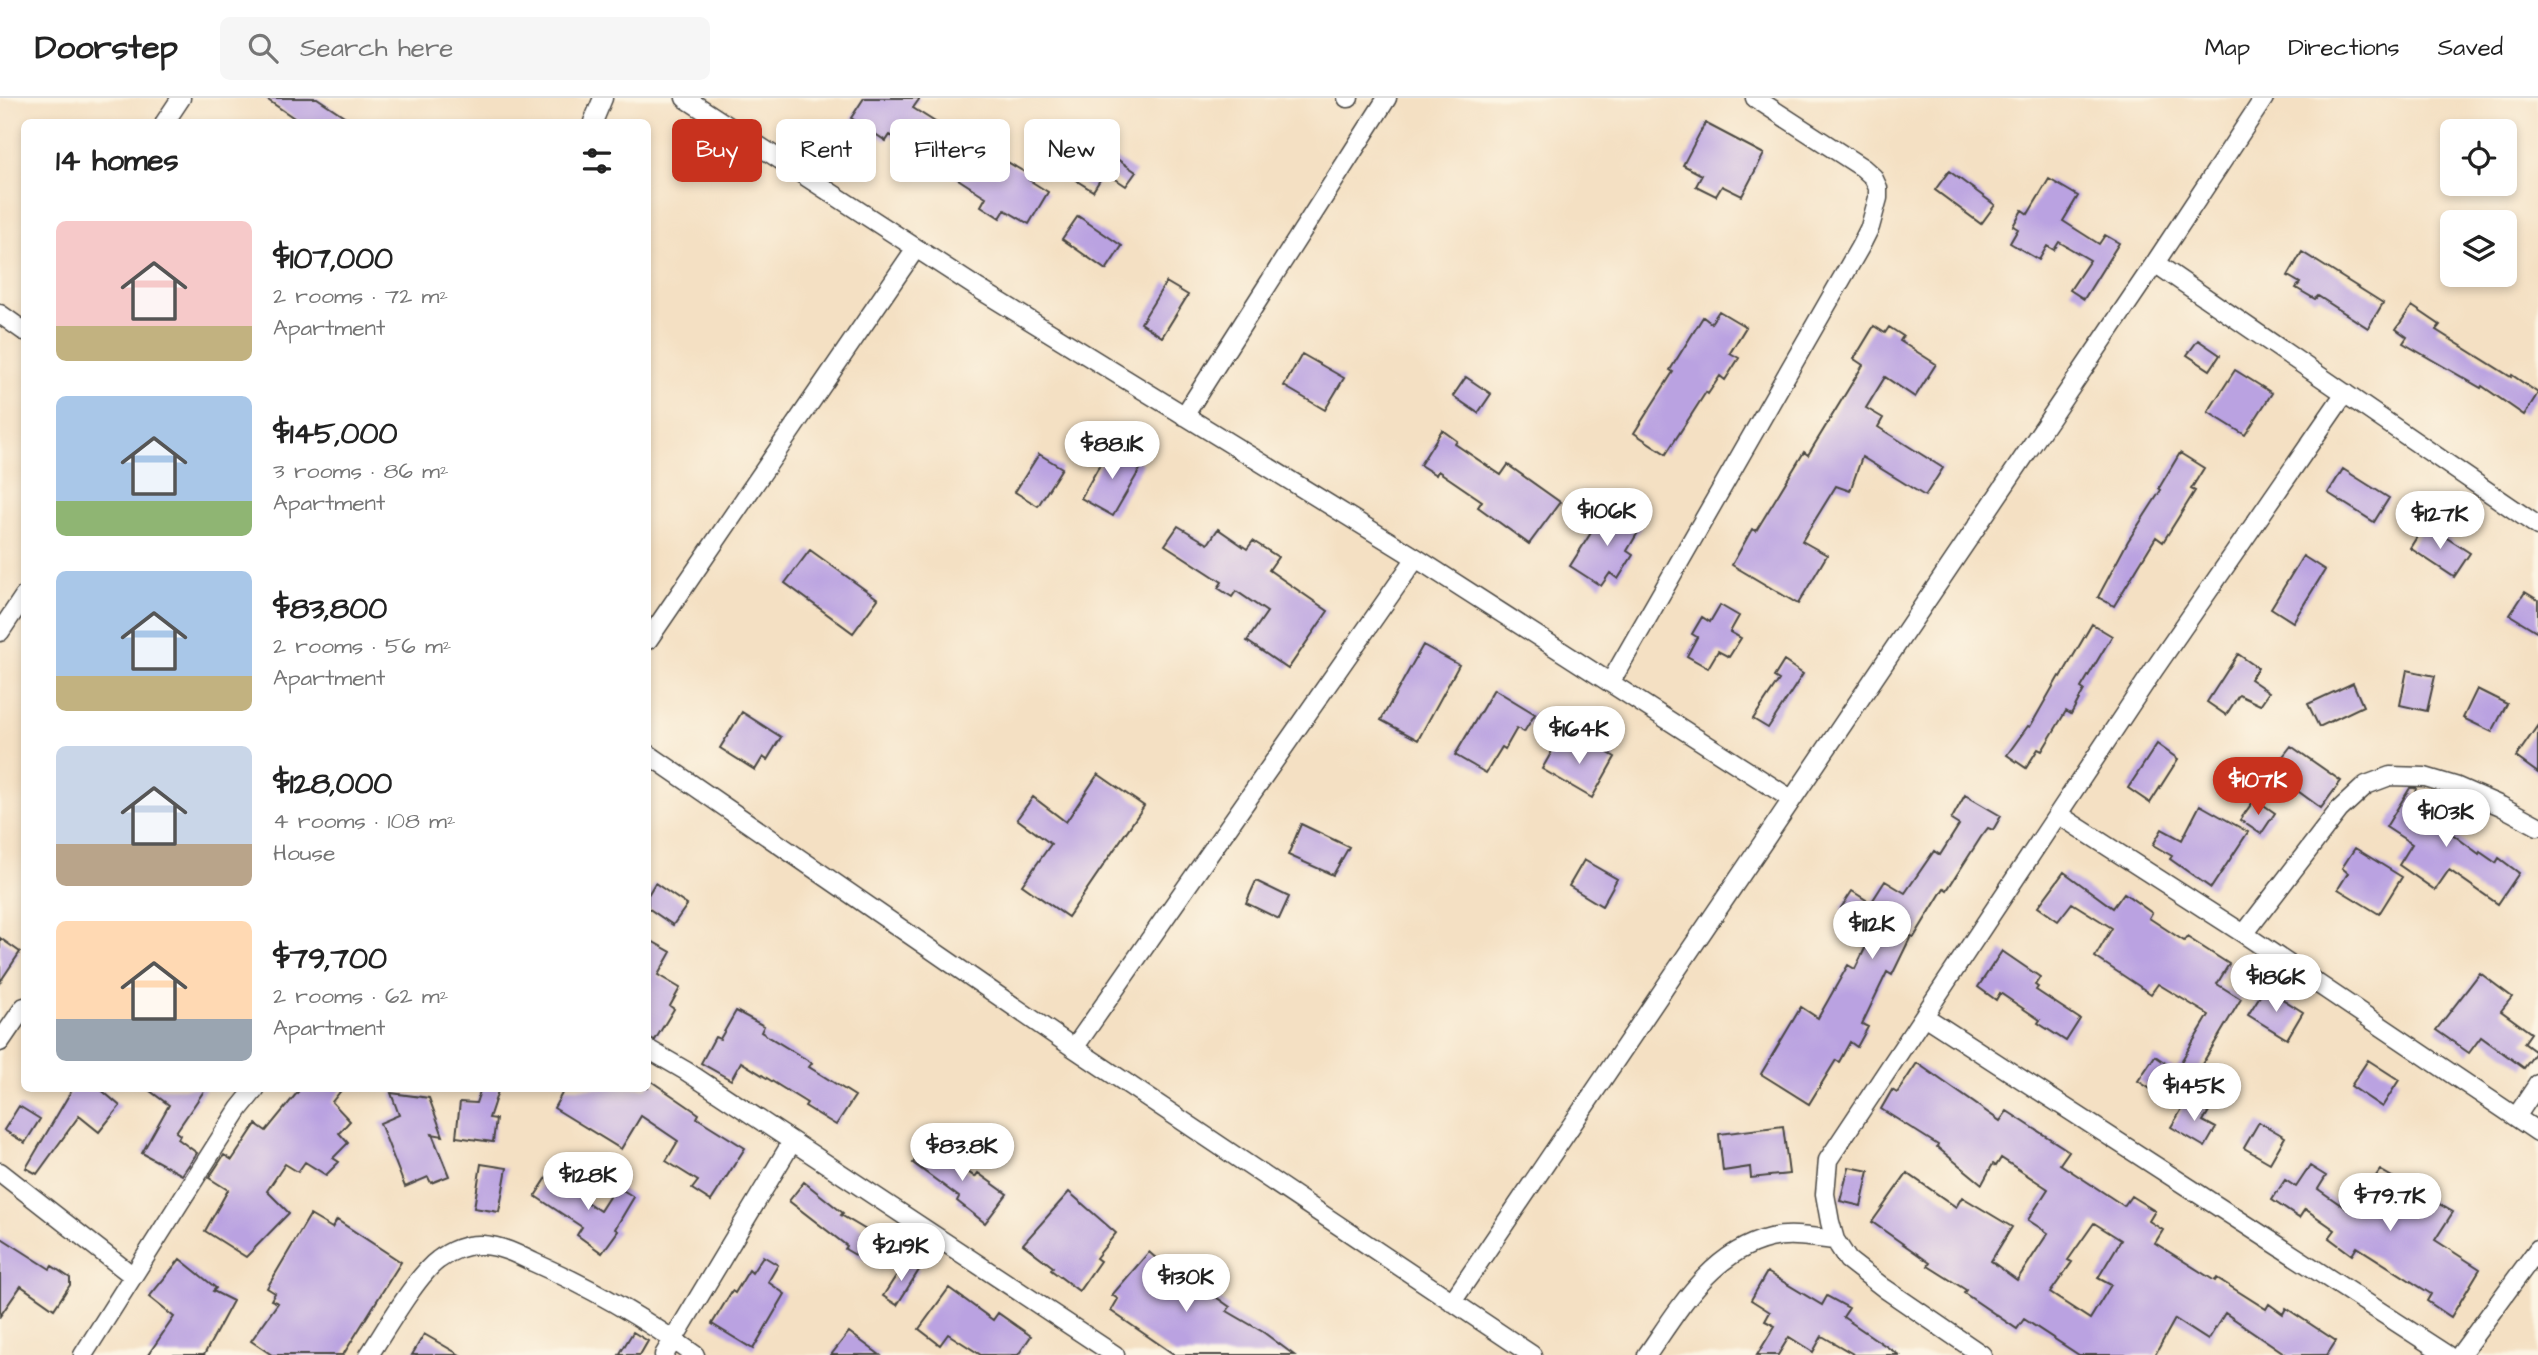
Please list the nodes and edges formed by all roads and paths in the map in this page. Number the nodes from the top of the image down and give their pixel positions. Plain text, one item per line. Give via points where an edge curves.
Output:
1 (181, 98) edge
2 (603, 98) edge
3 (685, 98) edge
4 (1387, 98) edge
5 (1755, 98) edge
6 (2264, 98) edge
7 (167, 119) edge
8 (594, 119) edge
9 (916, 248) junction
10 (2155, 263) junction
11 (0, 314) edge
12 (21, 329) edge
13 (2345, 393) junction
14 (1184, 416) junction
15 (2538, 526) edge
16 (1416, 558) junction
17 (21, 599) edge
18 (3, 620) edge
19 (651, 636) edge
20 (1610, 683) junction
21 (651, 756) edge
22 (1791, 799) junction
23 (2059, 815) junction
24 (2538, 826) edge
25 (2244, 934) junction
26 (21, 1011) edge
27 (1924, 1016) junction
28 (0, 1042) edge
29 (1074, 1048) junction
30 (651, 1051) edge
31 (2538, 1084) edge
32 (253, 1092) edge
33 (2516, 1117) junction
34 (2538, 1132) edge
35 (792, 1142) junction
36 (0, 1172) edge
37 (1835, 1240) junction
38 (2538, 1250) edge
39 (133, 1276) junction
40 (1452, 1302) junction
41 (669, 1348) edge
42 (83, 1355) edge
43 (369, 1355) edge
44 (695, 1355) edge
45 (1115, 1355) edge
46 (1532, 1355) edge
47 (1647, 1355) edge
48 (1982, 1355) edge
49 (2447, 1355) edge
50 (2460, 1355) edge

1 - 7 street
2 - 8 street
3 - 9 street
4 - 14 street
5 - 20 street via 1873,177 1878,188 1876,209 1825,312
6 - 10 street
9 - 14 street
9 - 19 street
10 - 13 street
10 - 22 street
11 - 12 street
13 - 15 street
13 - 23 street
14 - 16 street
16 - 20 street
16 - 29 street
17 - 18 street
20 - 22 street
21 - 29 street
22 - 40 street
23 - 25 street
23 - 27 street
24 - 25 street via 2455,786 2425,777 2390,776 2365,785 2339,810
25 - 33 street
26 - 28 street
27 - 37 street via 1828,1160 1825,1194
27 - 49 street
29 - 40 street
30 - 35 street
31 - 33 street
32 - 39 street
33 - 34 street
35 - 41 street
35 - 45 street
36 - 39 street
37 - 47 street via 1786,1236 1749,1246 1700,1281
37 - 48 street via 1848,1260
38 - 50 street
39 - 42 street
40 - 46 street
41 - 43 street via 566,1276 508,1250 482,1245 455,1250 436,1261
41 - 44 street

